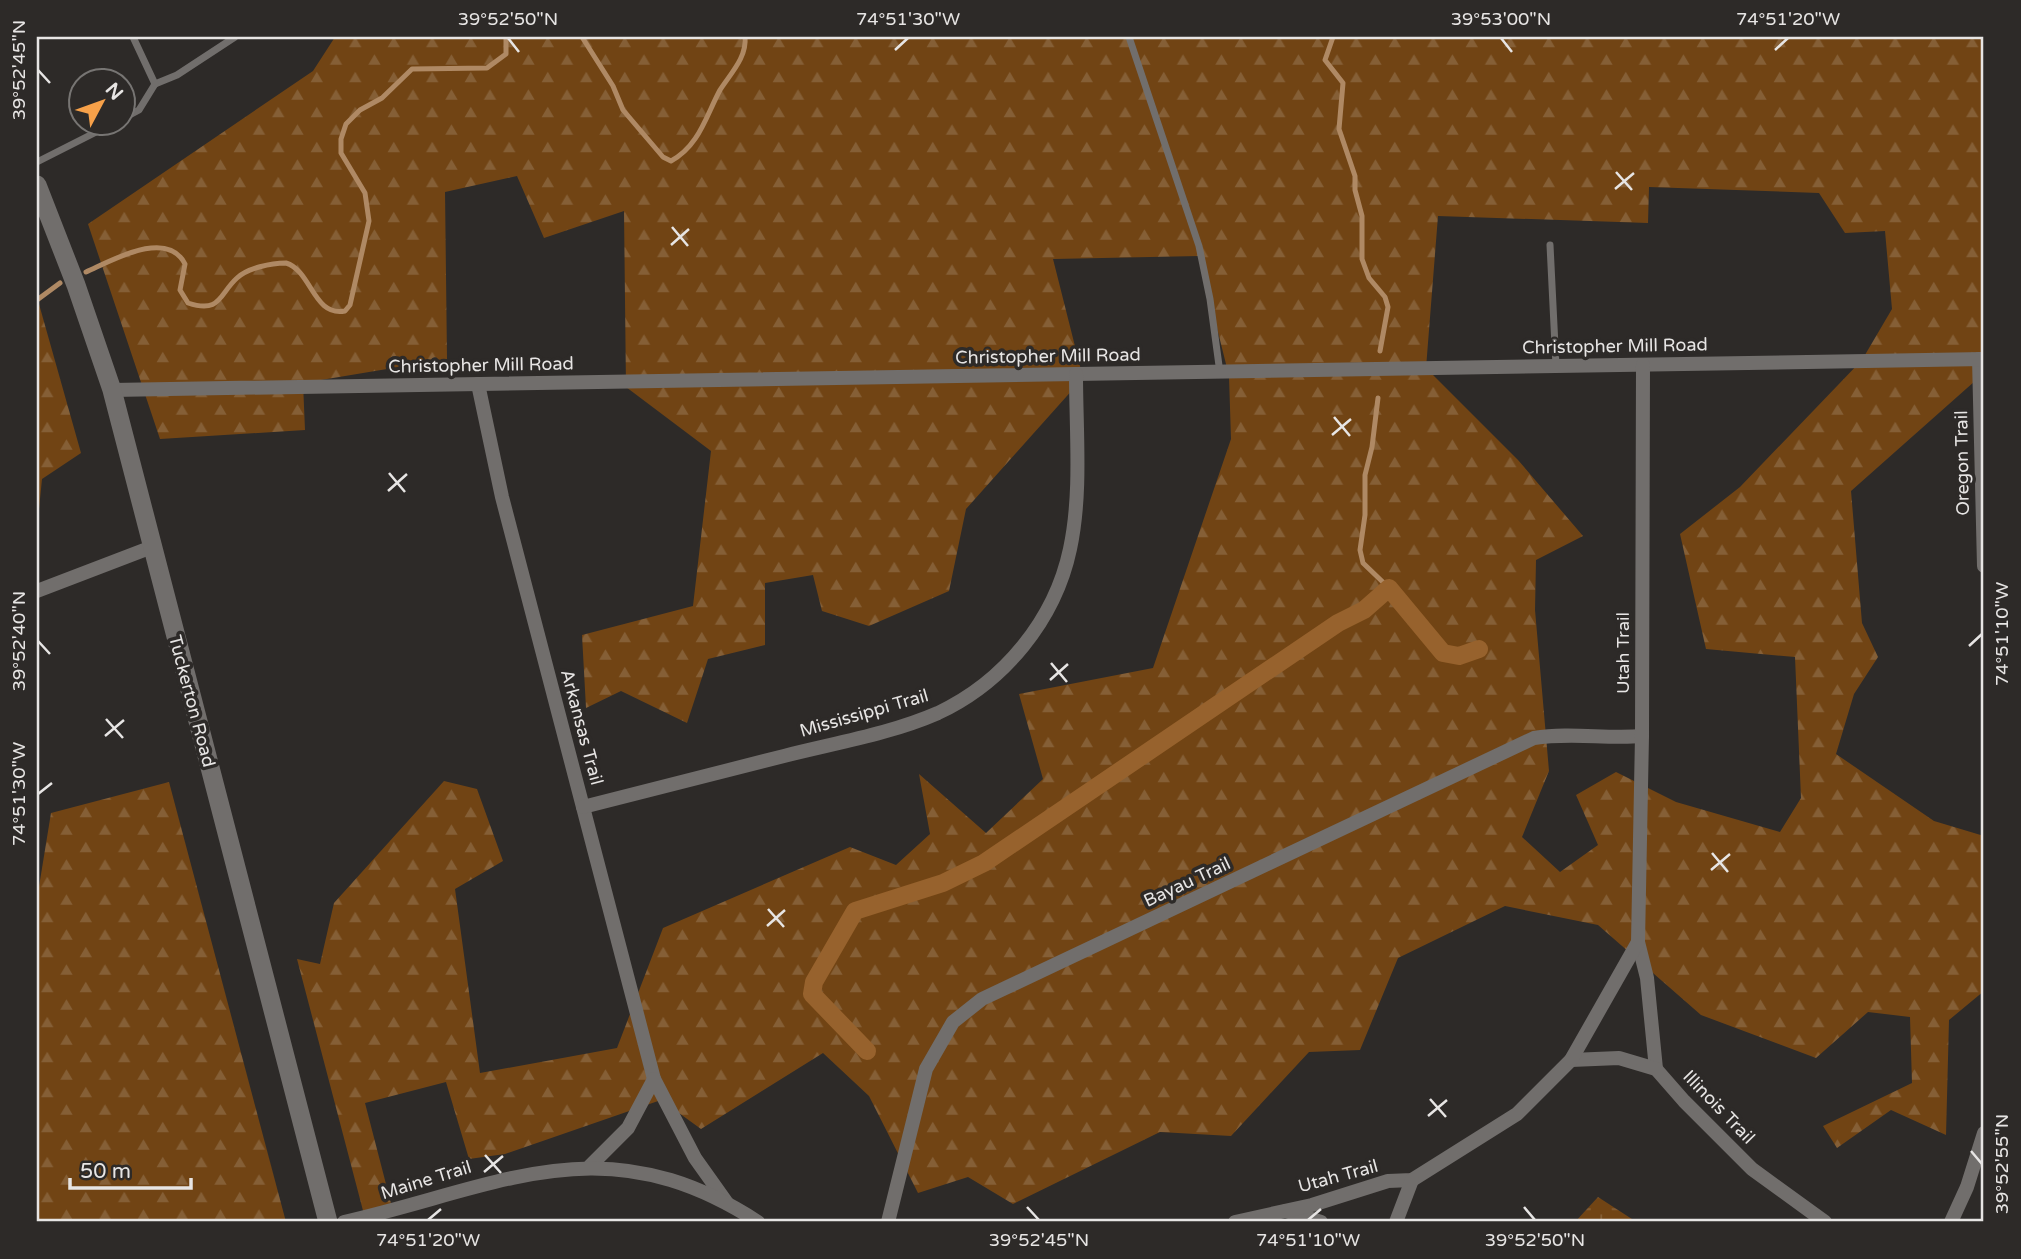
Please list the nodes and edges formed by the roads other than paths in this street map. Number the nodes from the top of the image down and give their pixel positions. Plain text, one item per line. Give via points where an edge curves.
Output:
1 (133, 37) edge
2 (235, 37) edge
3 (1129, 37) edge
4 (155, 84) junction
5 (136, 112) edge
6 (88, 136) edge
7 (37, 162) edge
8 (37, 185) edge
9 (1550, 245) dead end
10 (1982, 359) edge
11 (1643, 365) junction
12 (1556, 366) junction
13 (1220, 373) junction
14 (1076, 374) junction
15 (478, 384) junction
16 (112, 390) junction
17 (152, 547) junction
18 (1984, 566) edge
19 (37, 591) edge
20 (1642, 736) junction
21 (583, 807) junction
22 (1638, 942) junction
23 (1571, 1060) junction
24 (1656, 1069) junction
25 (654, 1079) junction
26 (1984, 1133) edge
27 (590, 1166) junction
28 (1412, 1180) junction
29 (728, 1204) junction
30 (1281, 1210) junction
31 (328, 1222) edge
32 (344, 1222) edge
33 (758, 1222) edge
34 (888, 1222) edge
35 (1235, 1222) edge
36 (1321, 1222) edge
37 (1396, 1222) edge
38 (1825, 1222) edge
39 (1951, 1222) edge

1 - 4 lane
2 - 4 lane
3 - 13 lane via 1199,246
4 - 5 lane
6 - 7 lane
8 - 16 main road, Tuckerton Road
9 - 12 lane
10 - 11 street, Christopher Mill Road
10 - 18 street, Oregon Trail
11 - 12 street, Christopher Mill Road
11 - 20 street, Utah Trail
12 - 13 street, Christopher Mill Road
13 - 14 street, Christopher Mill Road
14 - 15 street, Christopher Mill Road
14 - 21 street, Mississippi Trail via 1076,507 1070,551 1052,604 1001,671 960,700 908,723
15 - 16 street, Christopher Mill Road
15 - 21 street, Arkansas Trail
16 - 17 main road, Tuckerton Road
17 - 19 street
17 - 31 main road, Tuckerton Road
20 - 22 street, Utah Trail
20 - 34 street, Bayau Trail via 1534,738 982,999 953,1022 926,1069
21 - 25 street, Arkansas Trail
22 - 23 street, Utah Trail
22 - 24 street, Utah Trail via 1647,978
23 - 24 street, Illinois Trail via 1619,1058
23 - 28 street, Utah Trail via 1517,1114
24 - 38 street, Illinois Trail via 1752,1169
25 - 27 street via 628,1128
25 - 29 street, Arkansas Trail via 695,1158
26 - 39 street
27 - 29 street, Maine Trail via 645,1172
27 - 32 street, Maine Trail via 491,1180
28 - 30 street, Utah Trail via 1388,1181
28 - 37 street
29 - 33 street, Maine Trail
30 - 35 street, Utah Trail
30 - 36 street

